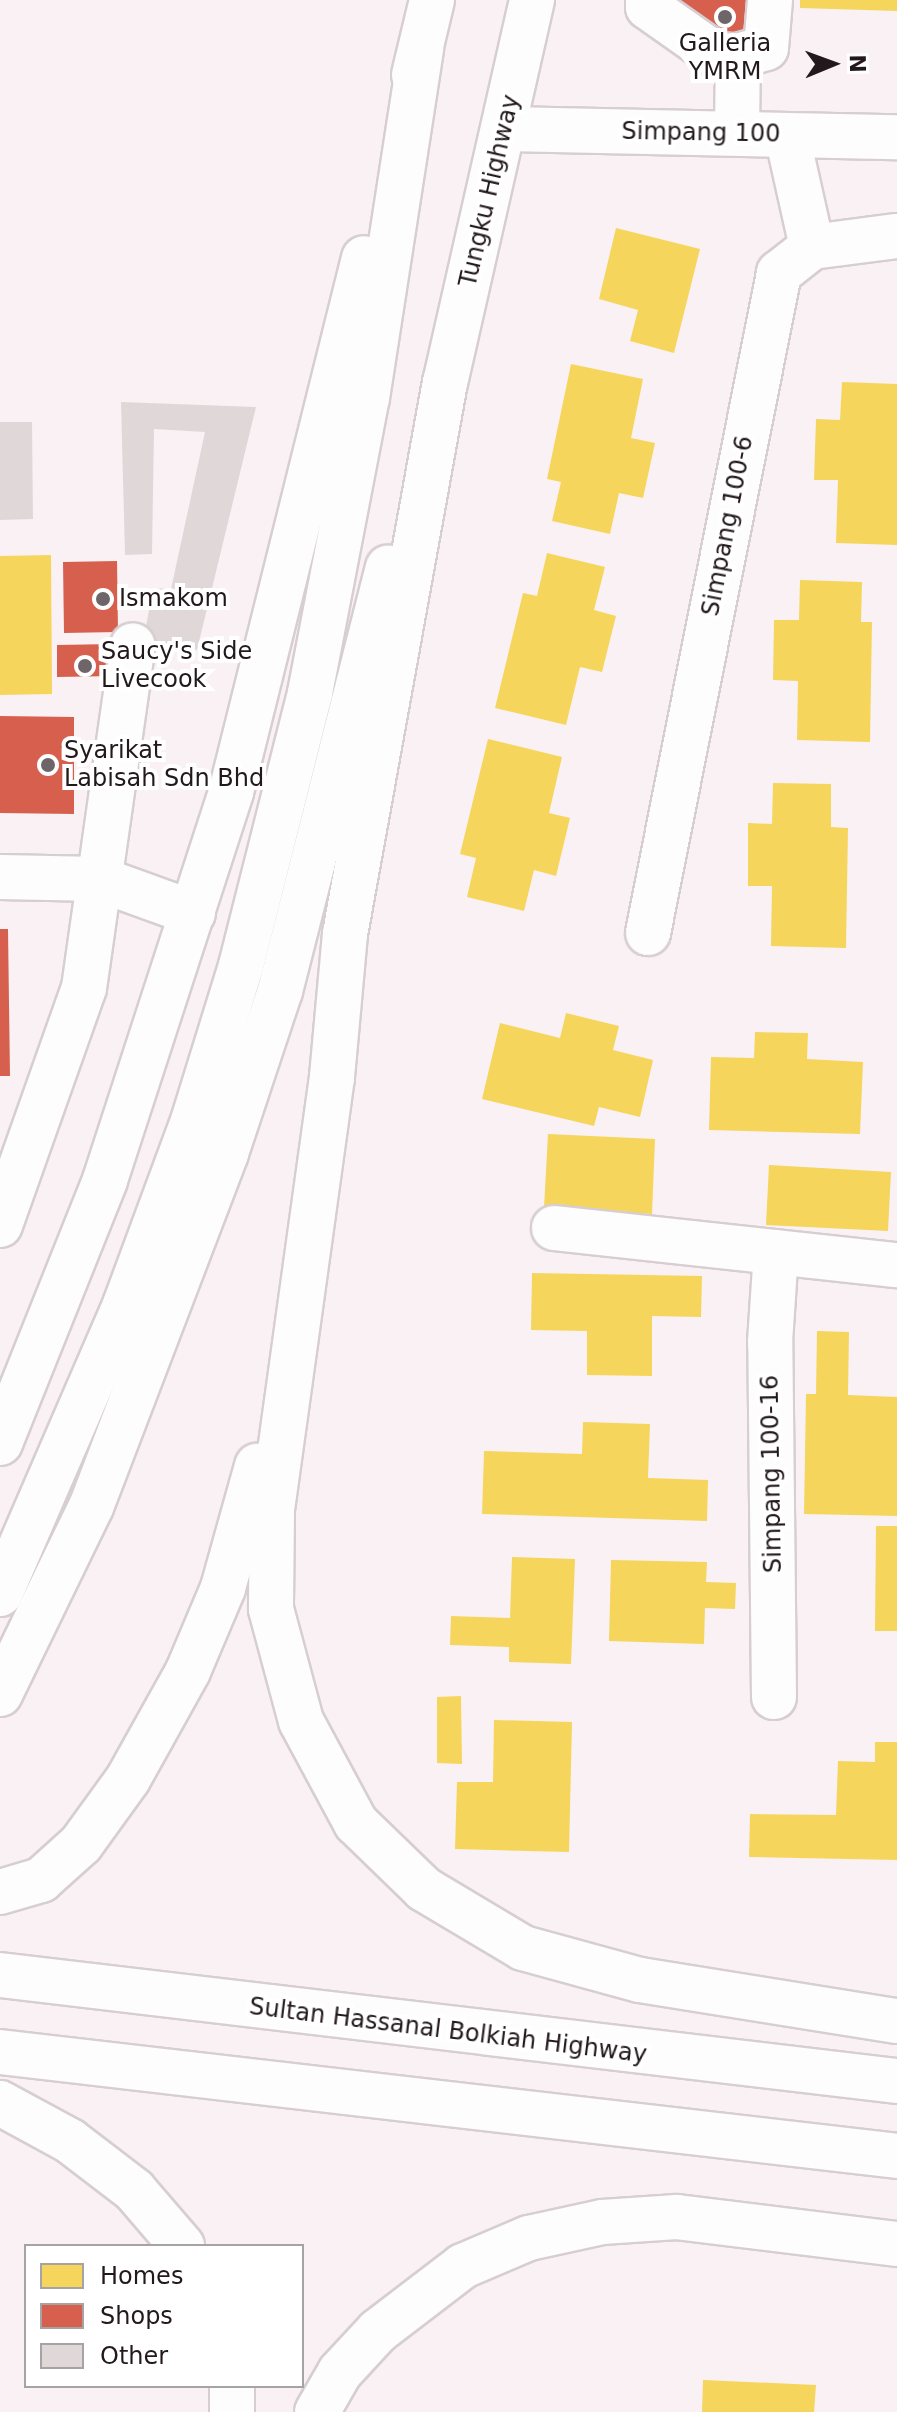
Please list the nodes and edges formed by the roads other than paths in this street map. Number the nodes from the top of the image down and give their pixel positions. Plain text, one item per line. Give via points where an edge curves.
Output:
1 (432, 0) edge
2 (532, 0) edge
3 (648, 0) edge
4 (770, 0) edge
5 (421, 49) junction
6 (738, 56) junction
7 (505, 129) junction
8 (737, 133) junction
9 (787, 135) junction
10 (897, 137) edge
11 (897, 236) edge
12 (812, 247) junction
13 (445, 382) junction
14 (133, 645) dead end
15 (0, 877) edge
16 (99, 879) junction
17 (193, 913) junction
18 (648, 933) dead end
19 (0, 1225) edge
20 (554, 1228) dead end
21 (776, 1252) junction
22 (897, 1265) edge
23 (296, 1325) junction
24 (0, 1443) edge
25 (0, 1594) edge
26 (0, 1694) edge
27 (774, 1697) dead end
28 (0, 1892) edge
29 (0, 1975) edge
30 (897, 2021) edge
31 (0, 2052) edge
32 (897, 2081) edge
33 (0, 2103) edge
34 (897, 2156) edge
35 (180, 2244) edge
36 (897, 2244) edge
37 (232, 2388) edge
38 (232, 2412) edge
39 (317, 2412) edge

1 - 5 main road
2 - 7 main road, Tungku Highway
3 - 6 main road via 648,7 716,55
4 - 6 main road via 766,48
5 - 17 main road via 330,383 238,763
5 - 25 main road via 367,398 310,693 241,966 189,1133 50,1487
6 - 8 main road
7 - 8 main road, Simpang 100
7 - 13 main road, Tungku Highway
8 - 9 main road, Simpang 100
9 - 10 main road, Simpang 100
9 - 12 main road
11 - 12 main road
12 - 18 main road, Simpang 100-6 via 779,273
13 - 23 main road via 348,919 332,1077
13 - 26 main road via 370,625 280,991 164,1326 91,1507
14 - 16 main road
15 - 16 main road
16 - 17 main road
16 - 19 main road via 84,988
17 - 24 main road via 105,1180
20 - 21 main road
21 - 22 main road
21 - 27 main road, Simpang 100-16 via 770,1342
23 - 28 main road via 223,1588 188,1671 128,1779 81,1844 41,1880
23 - 30 main road via 272,1509 271,1609 301,1721 356,1823 424,1889 523,1948 640,1980
29 - 32 main road, Sultan Hassanal Bolkiah Highway
31 - 34 main road
33 - 35 main road via 70,2141 134,2190
36 - 39 main road via 677,2217 602,2222 529,2238 463,2266 378,2331 340,2372
37 - 38 main road

